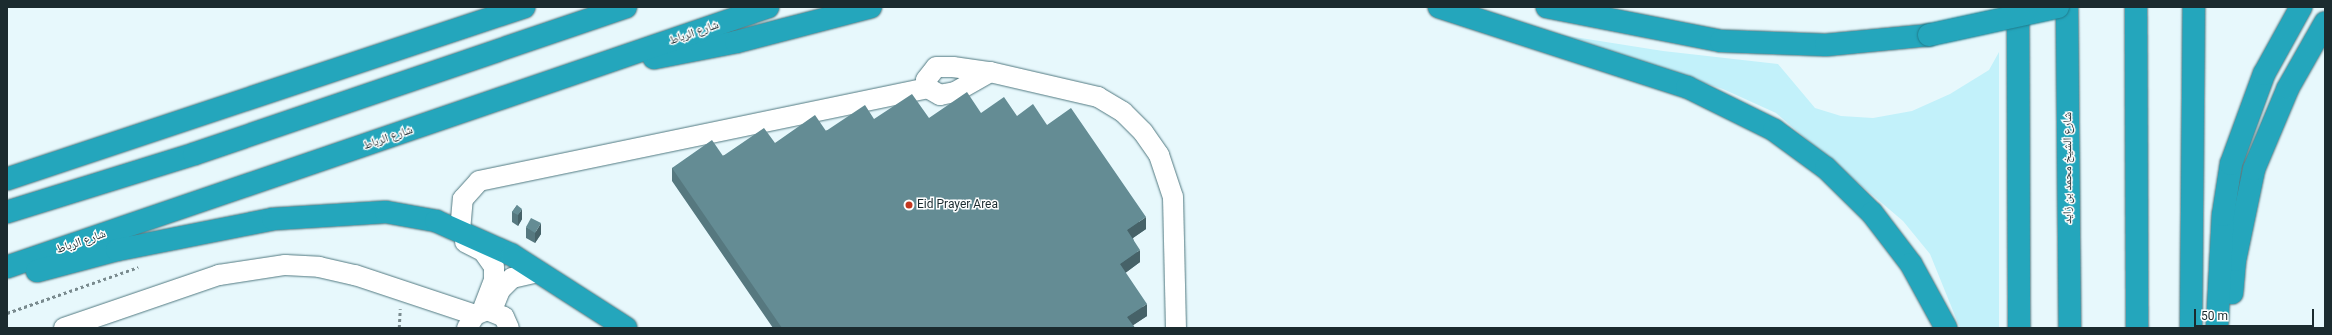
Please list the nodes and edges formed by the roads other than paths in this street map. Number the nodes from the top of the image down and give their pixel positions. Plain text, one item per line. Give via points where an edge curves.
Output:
1 (524, 7) edge
2 (626, 7) edge
3 (768, 7) edge
4 (870, 7) edge
5 (1439, 7) edge
6 (1547, 7) edge
7 (2018, 7) edge
8 (2058, 7) edge
9 (2067, 7) edge
10 (2136, 7) edge
11 (2194, 7) edge
12 (2302, 7) edge
13 (2325, 23) edge
14 (605, 64) junction
15 (990, 72) junction
16 (928, 88) junction
17 (7, 179) edge
18 (7, 212) edge
19 (436, 221) junction
20 (460, 231) junction
21 (7, 267) edge
22 (539, 272) junction
23 (7, 279) edge
24 (479, 316) edge
25 (64, 328) edge
26 (509, 328) edge
27 (626, 328) edge
28 (1176, 328) edge
29 (1946, 328) edge
30 (2019, 328) edge
31 (2070, 328) edge
32 (2137, 328) edge
33 (2191, 328) edge
34 (2217, 328) edge
35 (2230, 328) edge

1 - 17 highway
2 - 18 highway via 194,154
3 - 14 highway, شارع الرباط
4 - 14 highway via 714,47
5 - 29 highway via 1687,86 1774,130 1826,168 1872,213 1911,264
6 - 8 highway, bridge via 1721,41 1826,45 1929,35
7 - 30 highway
9 - 31 highway, شارع الشيخ محمد بن زايد
10 - 32 highway
11 - 33 highway
12 - 34 highway via 2264,74 2231,164 2223,215
13 - 35 highway via 2288,88 2254,169 2235,260
14 - 21 highway, شارع الرباط
15 - 16 lane via 947,95
15 - 16 lane via 936,67 929,72
15 - 28 lane via 1098,97 1123,112 1143,132 1159,155 1173,197
16 - 20 lane via 479,181 463,199
19 - 20 highway
19 - 23 highway via 374,212 273,219 117,250
19 - 24 lane via 441,231 483,251 492,261 494,280
20 - 22 highway
22 - 24 lane via 520,274 509,281
22 - 27 highway
24 - 25 lane via 355,275 319,266 285,265 219,274
24 - 26 lane via 504,317

